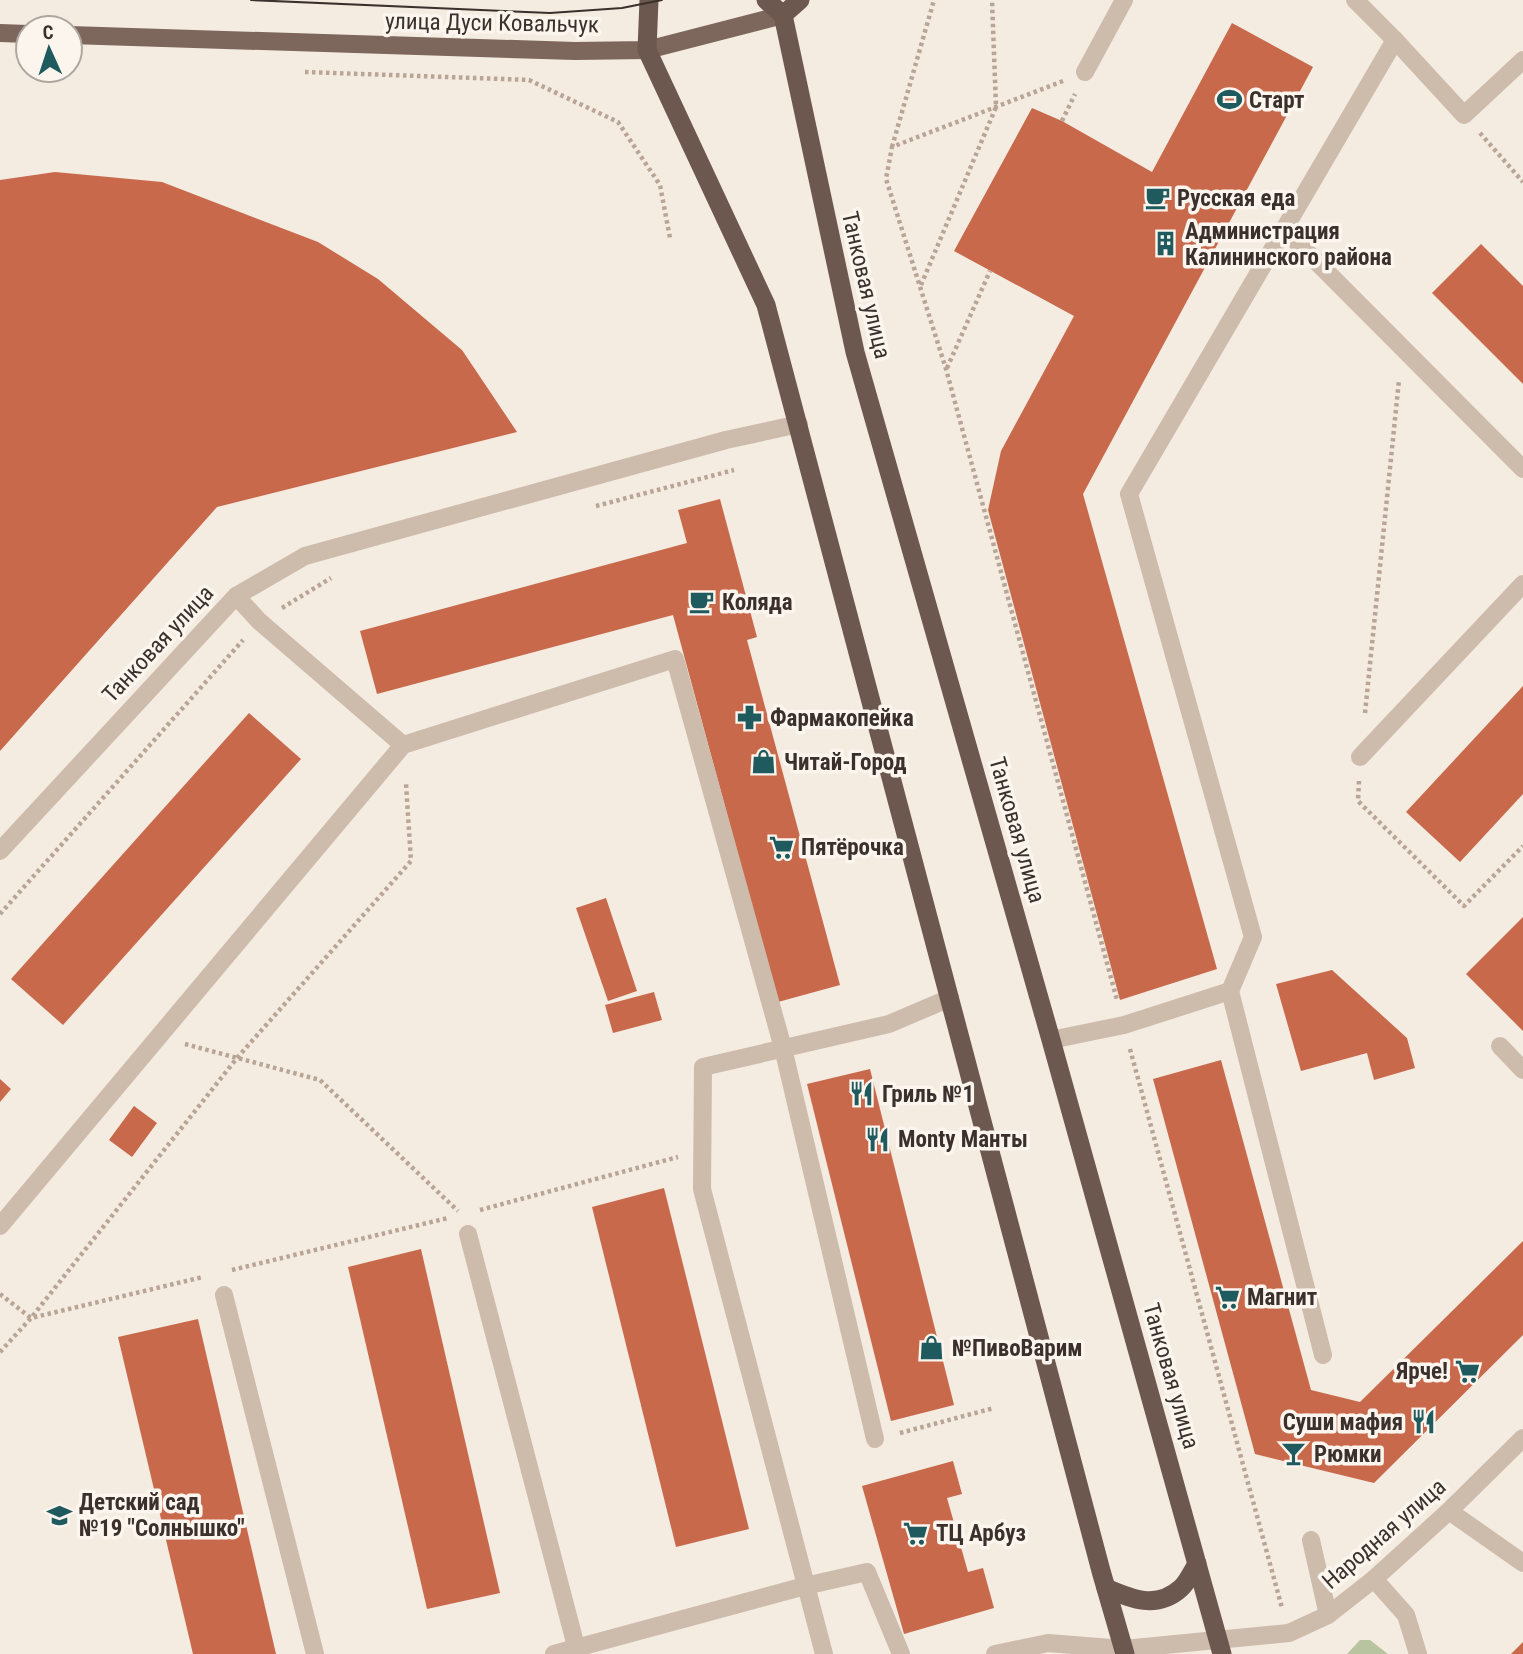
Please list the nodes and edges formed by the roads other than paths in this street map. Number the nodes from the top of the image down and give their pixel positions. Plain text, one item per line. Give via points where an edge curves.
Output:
1 (649, 0) edge
2 (766, 0) edge
3 (800, 0) edge
4 (1124, 0) edge
5 (1355, 0) edge
6 (783, 15) junction
7 (84, 35) edge
8 (1395, 40) junction
9 (647, 50) junction
10 (1523, 60) edge
11 (1085, 72) road end
12 (1284, 229) junction
13 (799, 424) junction
14 (1523, 468) edge
15 (1523, 584) edge
16 (236, 596) junction
17 (403, 745) junction
18 (1360, 757) dead end
19 (0, 851) edge
20 (1230, 991) junction
21 (950, 998) junction
22 (1051, 1040) junction
23 (1500, 1046) dead end
24 (783, 1048) junction
25 (1523, 1070) edge
26 (0, 1226) edge
27 (468, 1234) road end
28 (224, 1295) dead end
29 (1323, 1355) dead end
30 (1523, 1438) edge
31 (875, 1439) road end
32 (1449, 1511) junction
33 (1311, 1540) dead end
34 (1523, 1563) edge
35 (1197, 1564) junction
36 (1374, 1579) junction
37 (805, 1586) junction
38 (1106, 1588) junction
39 (1328, 1615) junction
40 (1220, 1646) edge
41 (577, 1651) edge
42 (1125, 1651) edge
43 (315, 1654) edge
44 (554, 1654) edge
45 (824, 1654) edge
46 (901, 1654) edge
47 (995, 1654) edge
48 (1418, 1654) edge

1 - 9 highway
2 - 6 highway
3 - 6 highway
4 - 11 street
5 - 8 street
6 - 9 main road, улица Дуси Ковальчук
6 - 22 highway, Танковая улица via 855,352
7 - 9 main road, улица Дуси Ковальчук
8 - 10 street via 1464,115
8 - 12 street
9 - 13 highway via 766,305
12 - 14 street
12 - 20 street via 1129,494 1253,937
13 - 16 street, Танковая улица via 305,556
13 - 21 highway
15 - 18 street
16 - 17 street
16 - 19 street, Танковая улица
17 - 24 street via 675,659
17 - 26 street
20 - 22 street via 1124,1025
20 - 29 street
21 - 24 street via 889,1024
21 - 38 highway
22 - 35 highway, Танковая улица
23 - 25 street
24 - 31 street
24 - 37 street via 703,1067 702,1189
27 - 41 street
28 - 43 street
30 - 32 street, Народная улица
32 - 34 street
32 - 36 street, Народная улица
33 - 39 street
35 - 38 highway via 1182,1588 1160,1601 1132,1600
35 - 40 highway, Танковая улица
36 - 39 street, Народная улица
36 - 48 street via 1406,1615
37 - 41 street
37 - 45 street
37 - 46 street via 867,1572
38 - 42 highway
39 - 40 street, Народная улица via 1289,1633
40 - 42 street, Народная улица
41 - 44 street
42 - 47 street, Народная улица via 1048,1643

